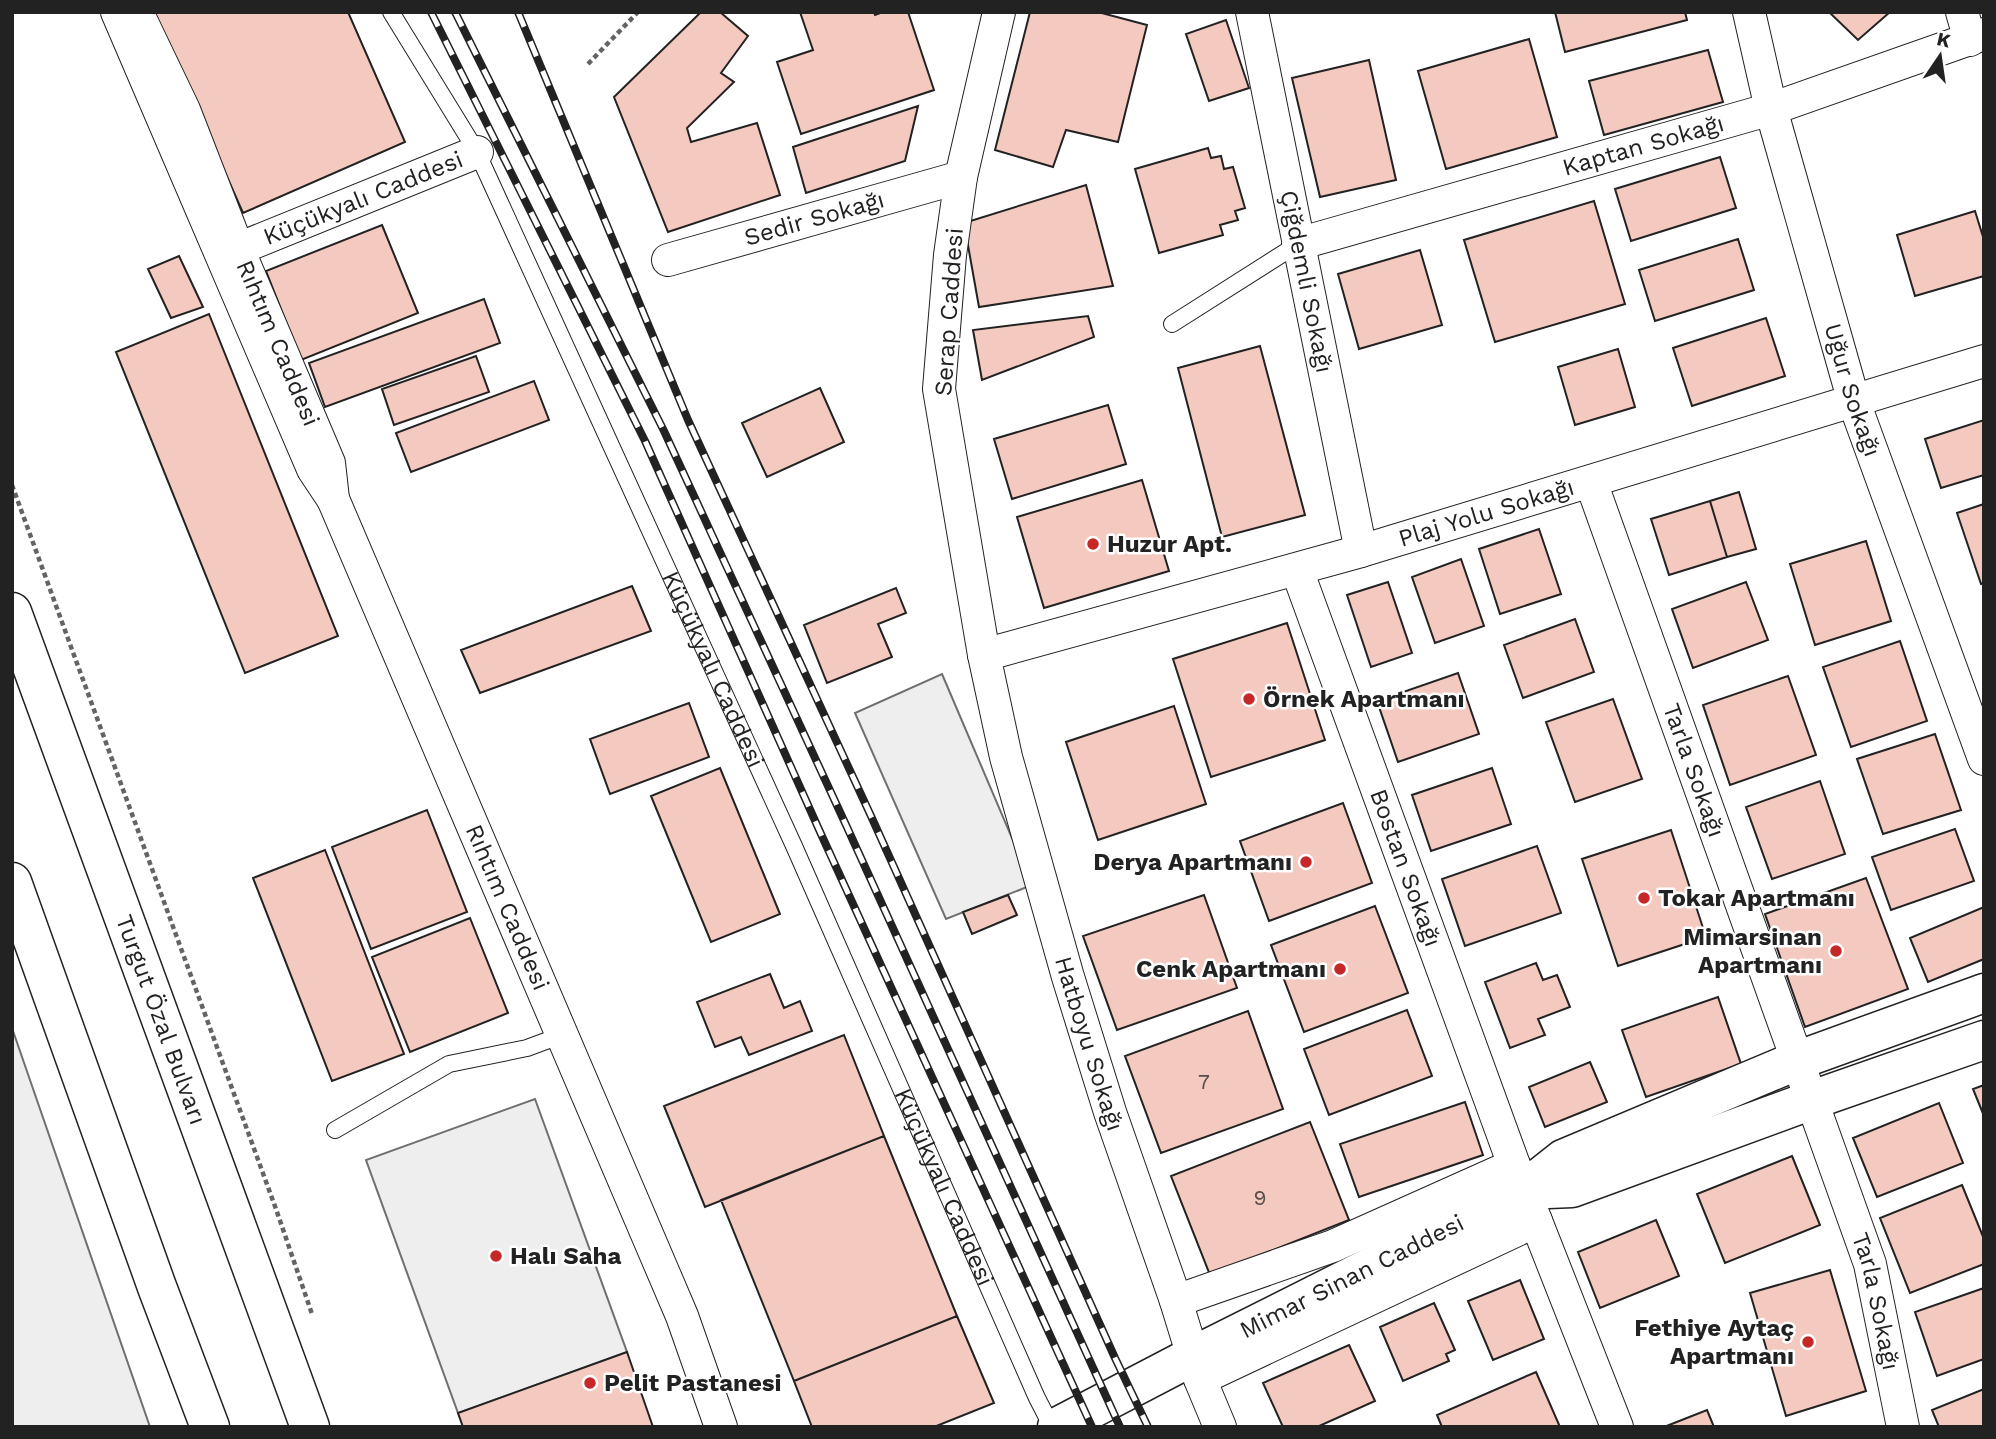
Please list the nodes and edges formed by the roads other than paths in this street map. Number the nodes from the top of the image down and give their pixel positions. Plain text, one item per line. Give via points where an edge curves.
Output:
1 (117, 12) edge
2 (137, 12) edge
3 (391, 12) edge
4 (999, 12) edge
5 (1252, 12) edge
6 (1749, 12) edge
7 (1972, 29) edge
8 (1771, 109) junction
9 (477, 152) junction
10 (961, 177) junction
11 (205, 192) junction
12 (1298, 244) junction
13 (238, 249) junction
14 (668, 260) dead end
15 (1172, 324) dead end
16 (1984, 361) edge
17 (1854, 402) junction
18 (1591, 482) junction
19 (333, 499) junction
20 (1361, 551) junction
21 (1297, 569) junction
22 (12, 612) edge
23 (984, 655) junction
24 (1984, 759) edge
25 (12, 882) edge
26 (1984, 993) edge
27 (562, 1035) junction
28 (1984, 1040) edge
29 (1796, 1060) junction
30 (1812, 1100) junction
31 (335, 1130) dead end
32 (1525, 1192) junction
33 (1175, 1301) junction
34 (682, 1316) junction
35 (1191, 1366) junction
36 (1047, 1413) edge
37 (210, 1427) edge
38 (310, 1427) edge
39 (700, 1427) edge
40 (721, 1427) edge
41 (1052, 1427) edge
42 (1220, 1427) edge
43 (1617, 1427) edge
44 (1903, 1427) edge

1 - 11 street
2 - 11 street via 184,110
3 - 9 lane
4 - 10 street, Serap Caddesi
5 - 12 street, Çiğdemli Sokağı
6 - 8 street, Uğur Sokağı
7 - 8 street, Kaptan Sokağı
8 - 12 street, Kaptan Sokağı
8 - 17 street, Uğur Sokağı
9 - 13 street, Küçükyalı Caddesi
9 - 36 lane, Küçükyalı Caddesi via 800,858
10 - 14 street, Sedir Sokağı
10 - 23 street, Serap Caddesi via 939,389
11 - 13 street, Rıhtım Caddesi
11 - 19 street, Rıhtım Caddesi via 313,469
12 - 15 lane
12 - 20 street, Çiğdemli Sokağı
13 - 19 street, Rıhtım Caddesi via 329,463
16 - 17 street, Plaj Yolu Sokağı
17 - 18 street, Plaj Yolu Sokağı
17 - 24 street, Uğur Sokağı
18 - 20 street, Plaj Yolu Sokağı
18 - 29 street, Tarla Sokağı
19 - 27 street, Rıhtım Caddesi
20 - 21 street, Plaj Yolu Sokağı
21 - 23 street, Plaj Yolu Sokağı
21 - 32 street, Bostan Sokağı
22 - 38 main road, Turgut Özal Bulvarı
23 - 33 street, Hatboyu Sokağı via 1006,757 1064,964
25 - 37 main road
26 - 29 main road, Mimar Sinan Caddesi
27 - 31 lane via 527,1048 449,1064
27 - 34 street, Rıhtım Caddesi
28 - 30 main road, Mimar Sinan Caddesi
29 - 30 street
29 - 32 main road, Mimar Sinan Caddesi via 1563,1159
30 - 32 main road, Mimar Sinan Caddesi via 1572,1188
30 - 44 street, Tarla Sokağı via 1870,1264
32 - 33 street, Mimar Sinan Caddesi via 1334,1246
32 - 35 main road, Mimar Sinan Caddesi
32 - 43 street, Bostan Sokağı
33 - 35 street, Hatboyu Sokağı
34 - 39 street, Rıhtım Caddesi via 700,1384
34 - 40 street, Rıhtım Caddesi
35 - 36 main road, Mimar Sinan Caddesi
35 - 42 street, Hatboyu Sokağı
36 - 41 lane, Küçükyalı Caddesi

